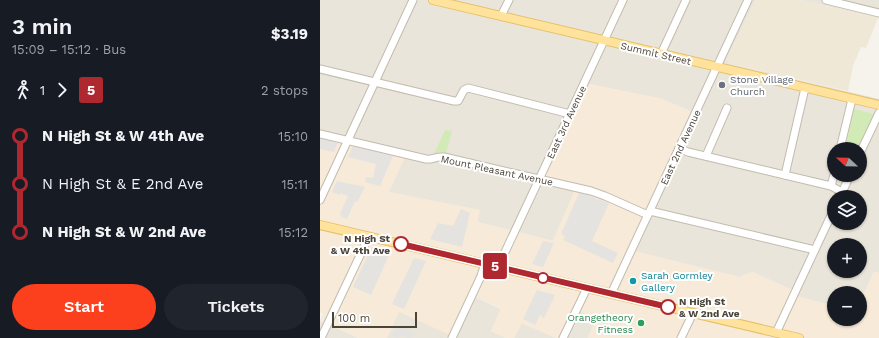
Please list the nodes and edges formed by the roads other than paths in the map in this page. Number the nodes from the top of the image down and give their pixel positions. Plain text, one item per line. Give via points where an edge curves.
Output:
1 (413, 0) edge
2 (433, 0) edge
3 (509, 0) edge
4 (623, 0) edge
5 (686, 0) edge
6 (748, 0) edge
7 (826, 0) edge
8 (879, 13) edge
9 (501, 16) junction
10 (604, 40) junction
11 (661, 54) junction
12 (717, 67) junction
13 (320, 69) edge
14 (375, 82) junction
15 (805, 88) junction
16 (852, 99) junction
17 (879, 105) edge
18 (727, 108) dead end
19 (879, 112) edge
20 (570, 114) junction
21 (320, 134) edge
22 (348, 140) junction
23 (842, 142) edge
24 (865, 142) edge
25 (679, 148) junction
26 (706, 156) junction
27 (785, 175) junction
28 (539, 179) junction
29 (832, 182) edge
30 (831, 186) junction
31 (836, 190) edge
32 (320, 200) edge
33 (649, 213) junction
34 (827, 224) edge
35 (320, 225) edge
36 (367, 236) junction
37 (815, 250) junction
38 (484, 263) junction
39 (498, 267) junction
40 (586, 288) junction
41 (611, 294) junction
42 (693, 313) junction
43 (776, 332) junction
44 (789, 337) edge
45 (321, 338) edge
46 (452, 338) edge
47 (563, 338) edge
48 (681, 338) edge
49 (799, 338) edge

1 - 14 street
2 - 9 main road, Summit Street
3 - 9 street
4 - 10 street, East 3rd Avenue
5 - 11 street
6 - 12 street, East 2nd Avenue
7 - 8 street
9 - 10 main road, Summit Street
10 - 11 main road, Summit Street
10 - 20 street, East 3rd Avenue
11 - 12 main road, Summit Street
12 - 15 main road, Summit Street
12 - 25 street, East 2nd Avenue
13 - 14 street
14 - 20 street via 454,101 458,101 468,88
14 - 22 street
15 - 16 main road, Summit Street
15 - 27 street
16 - 17 main road, Summit Street
16 - 23 street
18 - 26 street
19 - 24 street
20 - 28 street, East 3rd Avenue
21 - 22 street, Mount Pleasant Avenue
22 - 28 street, Mount Pleasant Avenue via 428,160 444,157
22 - 32 street
25 - 26 street
25 - 33 street, East 2nd Avenue
26 - 27 street
27 - 30 street
28 - 33 street, Mount Pleasant Avenue via 599,193
28 - 39 street, East 3rd Avenue
29 - 30 street
30 - 31 street
33 - 37 street, Mount Pleasant Avenue
33 - 41 street, East 2nd Avenue
34 - 37 street
35 - 36 main road
36 - 38 main road
36 - 45 street
37 - 43 street
38 - 39 main road
38 - 46 street via 481,276
39 - 40 main road
40 - 41 main road
40 - 47 street
41 - 42 main road
42 - 43 main road
42 - 48 street
43 - 44 main road
44 - 49 main road

